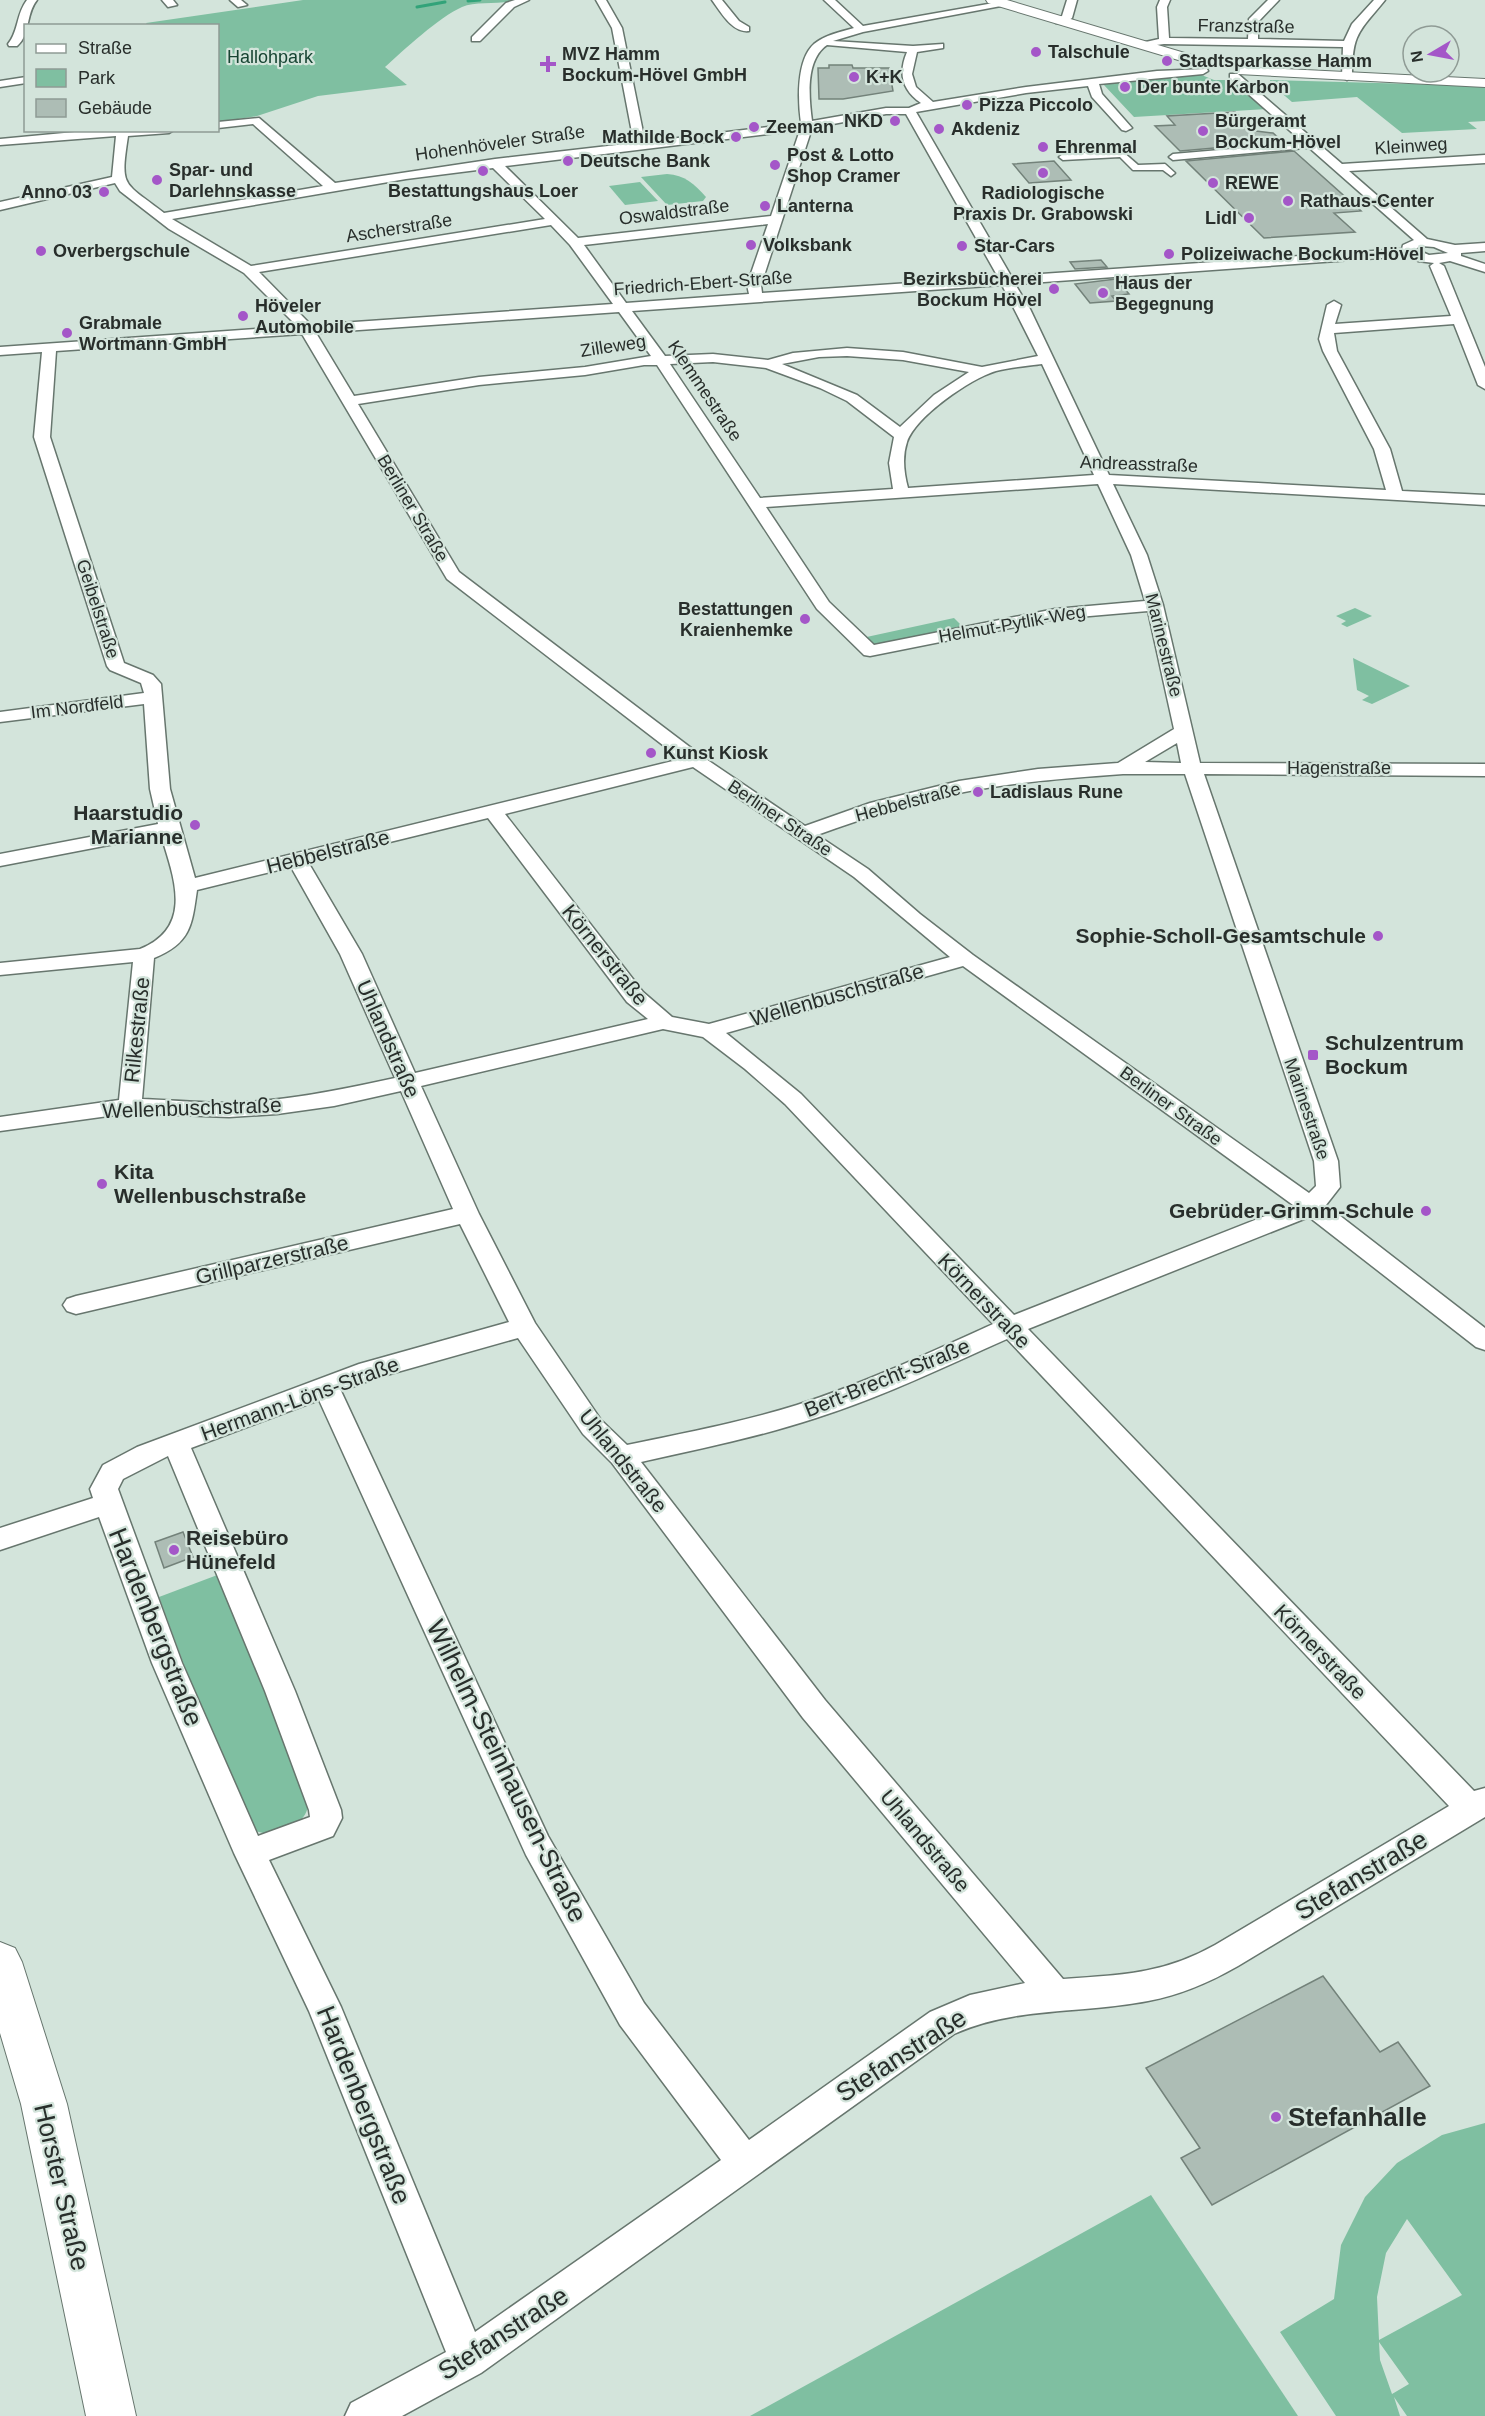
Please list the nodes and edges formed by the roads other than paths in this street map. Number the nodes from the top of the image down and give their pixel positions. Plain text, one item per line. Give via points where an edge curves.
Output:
1 (32, 0) edge
2 (524, 0) edge
3 (601, 0) edge
4 (717, 0) edge
5 (829, 0) edge
6 (1072, 0) edge
7 (1166, 0) edge
8 (1274, 0) edge
9 (1380, 0) edge
10 (997, 1) edge
11 (1060, 21) junction
12 (745, 29) dead end
13 (861, 29) junction
14 (476, 39) dead end
15 (1164, 41) junction
16 (1253, 42) junction
17 (0, 43) edge
18 (823, 43) junction
19 (13, 44) junction
20 (1346, 44) junction
21 (1145, 45) junction
22 (24, 46) edge
23 (939, 46) dead end
24 (914, 49) junction
25 (1207, 68) junction
26 (1238, 74) junction
27 (1347, 77) junction
28 (24, 80) edge
29 (1091, 83) junction
30 (1485, 83) edge
31 (0, 84) edge
32 (931, 105) junction
33 (910, 111) junction
34 (219, 125) edge
35 (807, 125) junction
36 (1126, 128) dead end
37 (123, 132) edge
38 (0, 142) edge
39 (640, 145) junction
40 (1313, 145) junction
41 (1063, 157) dead end
42 (1173, 157) dead end
43 (1485, 159) edge
44 (495, 163) junction
45 (1339, 168) junction
46 (1171, 173) dead end
47 (118, 179) junction
48 (333, 188) junction
49 (0, 206) edge
50 (160, 217) junction
51 (777, 219) junction
52 (555, 221) junction
53 (575, 242) junction
54 (1423, 242) junction
55 (1485, 247) edge
56 (1410, 252) junction
57 (1453, 253) junction
58 (1437, 266) dead end
59 (1485, 268) edge
60 (249, 270) junction
61 (1007, 280) junction
62 (756, 297) junction
63 (1334, 305) dead end
64 (623, 307) junction
65 (1459, 320) junction
66 (307, 329) junction
67 (1327, 329) junction
68 (49, 347) junction
69 (0, 351) edge
70 (660, 359) junction
71 (1047, 359) junction
72 (768, 364) junction
73 (983, 371) junction
74 (1485, 385) edge
75 (349, 401) junction
76 (901, 435) junction
77 (1103, 479) junction
78 (902, 493) junction
79 (1396, 496) junction
80 (1485, 500) edge
81 (757, 503) junction
82 (1155, 605) junction
83 (870, 651) joint
84 (154, 697) junction
85 (0, 717) edge
86 (1183, 731) junction
87 (696, 761) junction
88 (1123, 768) junction
89 (1192, 768) junction
90 (1485, 770) edge
91 (494, 812) junction
92 (169, 828) junction
93 (803, 833) junction
94 (0, 860) edge
95 (297, 860) junction
96 (188, 886) junction
97 (144, 955) junction
98 (966, 959) junction
99 (0, 969) edge
100 (664, 1022) junction
101 (709, 1031) junction
102 (407, 1083) junction
103 (129, 1106) junction
104 (0, 1124) edge
105 (1311, 1207) junction
106 (467, 1214) junction
107 (76, 1305) dead end
108 (524, 1327) junction
109 (1009, 1327) junction
110 (1485, 1341) edge
111 (326, 1388) junction
112 (177, 1443) junction
113 (622, 1456) junction
114 (108, 1504) junction
115 (0, 1539) edge
116 (1478, 1805) edge
117 (250, 1853) junction
118 (0, 1962) edge
119 (1055, 1994) junction
120 (744, 2162) junction
121 (468, 2361) junction
122 (111, 2416) edge
123 (364, 2416) edge

1 - 19 street via 25,7 20,36
2 - 14 street via 510,5
3 - 39 street via 617,28
4 - 12 street via 735,23
5 - 13 street
6 - 11 street via 1067,18
7 - 15 street via 1162,7
8 - 16 street via 1253,21
9 - 20 street via 1358,22
10 - 11 street
10 - 13 street
11 - 21 street
13 - 18 street
15 - 16 street, Franzstraße
15 - 21 street, Franzstraße
16 - 20 street, Franzstraße
17 - 19 street
18 - 24 street
18 - 35 street via 813,54 805,79
19 - 22 street
20 - 27 street
21 - 25 street
23 - 24 street
24 - 32 street via 906,65 908,82
25 - 26 street, Hohenhöveler Straße via 1234,66
25 - 29 street, Hohenhöveler Straße
26 - 27 street, Hohenhöveler Straße
26 - 40 street
27 - 30 street, Hohenhöveler Straße
28 - 31 street
29 - 32 street, Hohenhöveler Straße
29 - 36 street via 1096,95
32 - 33 street, Hohenhöveler Straße
33 - 35 street, Hohenhöveler Straße via 886,111
33 - 61 street, Marinestraße
34 - 48 street via 255,120
35 - 39 street, Hohenhöveler Straße
35 - 51 street
37 - 38 street
37 - 47 street
39 - 44 street, Hohenhöveler Straße
40 - 42 street
40 - 45 street
41 - 46 street via 1122,154 1136,168 1166,166
43 - 45 street, Kleinweg
44 - 48 street, Hohenhöveler Straße
44 - 52 street, Klemmestraße
45 - 54 street
47 - 49 street
47 - 50 street, Berliner Straße
48 - 50 street, Hohenhöveler Straße
50 - 60 street, Berliner Straße
51 - 53 street, Oswaldstraße
51 - 62 street via 754,285
52 - 53 street, Klemmestraße
52 - 60 street, Ascherstraße
53 - 64 street, Klemmestraße
54 - 56 street via 1410,246
54 - 57 street via 1437,243
55 - 57 street
56 - 57 street, Friedrich-Ebert-Straße via 1426,258
56 - 61 street, Friedrich-Ebert-Straße
57 - 59 street
58 - 65 street
60 - 66 street, Berliner Straße
61 - 62 street, Friedrich-Ebert-Straße
61 - 71 street, Marinestraße
62 - 64 street, Friedrich-Ebert-Straße
63 - 67 street
64 - 66 street, Friedrich-Ebert-Straße
64 - 70 street, Klemmestraße
65 - 67 street
65 - 74 street
66 - 68 street, Friedrich-Ebert-Straße
66 - 75 street, Berliner Straße
67 - 79 street via 1330,351 1382,449
68 - 69 street, Friedrich-Ebert-Straße
68 - 84 street, Geibelstraße via 42,437 116,666 147,679
70 - 72 street, Zilleweg via 713,358
70 - 75 street, Zilleweg
70 - 81 street, Klemmestraße
71 - 73 street
71 - 77 street, Marinestraße
72 - 73 street via 797,356 869,354 911,357
72 - 76 street, Zilleweg via 852,398
73 - 76 street via 953,389
75 - 87 street, Berliner Straße via 453,574
76 - 78 street via 897,453
77 - 78 street, Andreasstraße
77 - 79 street, Andreasstraße
77 - 82 street, Marinestraße via 1132,538
78 - 81 street, Andreasstraße
79 - 80 street, Andreasstraße
81 - 83 street, Klemmestraße via 824,605
82 - 83 street, Helmut-Pytlik-Weg via 1055,614
82 - 86 street, Marinestraße
84 - 85 street, Im Nordfeld
84 - 92 street via 160,789
86 - 88 street, Hebbelstraße
86 - 89 street, Marinestraße
87 - 91 street, Hebbelstraße
87 - 93 street, Berliner Straße
88 - 89 street, Hebbelstraße
88 - 93 street, Hebbelstraße via 959,787 877,807
89 - 90 street, Hagenstraße
89 - 105 street, Marinestraße via 1326,1161 1329,1187
91 - 95 street, Hebbelstraße
91 - 100 street, Körnerstraße via 635,997
92 - 94 street
92 - 96 street
93 - 98 street, Berliner Straße via 861,873
95 - 96 street, Hebbelstraße
95 - 102 street, Uhlandstraße via 351,954
96 - 97 street via 180,932 161,949
97 - 99 street
97 - 103 street, Rilkestraße
98 - 101 street, Wellenbuschstraße
98 - 105 street, Berliner Straße
100 - 101 street, Körnerstraße
100 - 102 street, Wellenbuschstraße
101 - 109 street, Körnerstraße via 793,1098
102 - 103 street, Wellenbuschstraße via 277,1107 229,1110
102 - 106 street, Uhlandstraße
103 - 104 street, Wellenbuschstraße
105 - 109 street, Bert-Brecht-Straße
105 - 110 street, Berliner Straße
106 - 107 street, Grillparzerstraße
106 - 108 street, Uhlandstraße
108 - 111 street, Hermann-Löns-Straße via 368,1371
108 - 113 street, Uhlandstraße via 592,1427
109 - 113 street, Bert-Brecht-Straße via 883,1384 808,1411 752,1428
109 - 116 street, Körnerstraße
111 - 112 street, Hermann-Löns-Straße
111 - 120 street, Wilhelm-Steinhausen-Straße via 537,1845 633,2014
112 - 114 street, Hermann-Löns-Straße via 113,1472 104,1489
112 - 117 street via 325,1809 322,1826
113 - 119 street, Uhlandstraße via 814,1709
114 - 115 street, Hardenbergstraße
114 - 117 street, Hardenbergstraße via 167,1663
116 - 119 street, Stefanstraße via 1180,1978 1103,1993
117 - 121 street, Hardenbergstraße via 324,2007
118 - 122 street, Horster Straße via 44,2104
119 - 120 street, Stefanstraße via 989,2003 963,2011
120 - 121 street, Stefanstraße
121 - 123 street, Stefanstraße

